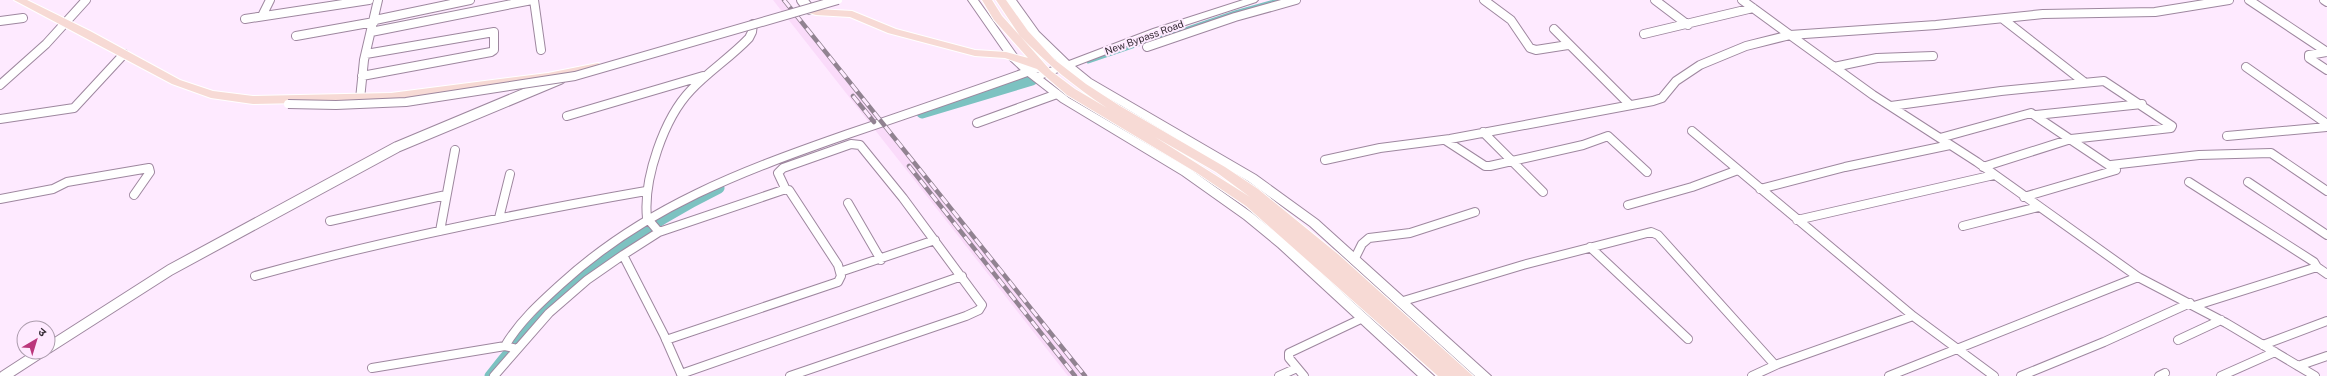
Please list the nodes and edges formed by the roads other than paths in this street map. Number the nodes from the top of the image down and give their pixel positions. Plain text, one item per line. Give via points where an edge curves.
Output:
1 (19, 0) edge
2 (86, 0) edge
3 (270, 0) edge
4 (369, 0) edge
5 (378, 0) edge
6 (470, 0) edge
7 (533, 0) edge
8 (802, 0) edge
9 (838, 0) edge
10 (973, 0) edge
11 (987, 0) edge
12 (1001, 0) edge
13 (1011, 0) edge
14 (1253, 0) edge
15 (1296, 0) edge
16 (1484, 0) edge
17 (1655, 0) edge
18 (1742, 0) edge
19 (2229, 0) edge
20 (2249, 0) edge
21 (2324, 0) edge
22 (2215, 1) edge
23 (2327, 2) edge
24 (1753, 8) junction
25 (809, 9) junction
26 (262, 16) junction
27 (23, 18) dead end
28 (245, 19) dead end
29 (2003, 19) junction
30 (0, 21) edge
31 (374, 21) junction
32 (66, 23) junction
33 (753, 24) junction
34 (1199, 24) junction
35 (1688, 25) junction
36 (1554, 29) dead end
37 (371, 32) junction
38 (1644, 34) dead end
39 (1790, 35) junction
40 (296, 36) dead end
41 (1568, 45) junction
42 (1147, 47) dead end
43 (541, 50) dead end
44 (2327, 52) edge
45 (124, 54) junction
46 (366, 54) junction
47 (1933, 56) dead end
48 (1013, 57) junction
49 (1834, 67) junction
50 (2246, 67) dead end
51 (1064, 68) junction
52 (582, 70) junction
53 (2327, 70) edge
54 (1038, 71) junction
55 (706, 75) junction
56 (362, 76) junction
57 (2084, 82) junction
58 (0, 85) edge
59 (1057, 94) junction
60 (360, 99) junction
61 (266, 100) junction
62 (2142, 104) junction
63 (1630, 105) junction
64 (1891, 106) junction
65 (2036, 115) junction
66 (567, 116) dead end
67 (0, 119) edge
68 (977, 123) dead end
69 (2327, 125) edge
70 (1692, 131) dead end
71 (1483, 132) junction
72 (2228, 136) dead end
73 (1940, 138) junction
74 (2071, 139) junction
75 (1445, 140) junction
76 (1950, 145) junction
77 (455, 150) dead end
78 (1325, 160) dead end
79 (1512, 162) junction
80 (2111, 165) junction
81 (1983, 167) junction
82 (1738, 170) junction
83 (1647, 172) dead end
84 (510, 174) dead end
85 (1994, 175) junction
86 (2189, 182) dead end
87 (2248, 182) dead end
88 (1760, 189) junction
89 (786, 190) junction
90 (646, 191) junction
91 (2327, 191) edge
92 (1543, 192) dead end
93 (134, 195) dead end
94 (446, 195) junction
95 (2024, 197) junction
96 (0, 199) edge
97 (848, 203) dead end
98 (1628, 205) dead end
99 (2038, 207) junction
100 (1475, 212) dead end
101 (499, 218) junction
102 (647, 219) junction
103 (1797, 220) junction
104 (330, 221) dead end
105 (1963, 226) dead end
106 (657, 230) junction
107 (440, 231) junction
108 (2327, 235) edge
109 (934, 240) junction
110 (1590, 247) junction
111 (623, 255) junction
112 (881, 260) junction
113 (1354, 260) junction
114 (2317, 267) junction
115 (840, 272) junction
116 (2327, 274) edge
117 (255, 276) dead end
118 (962, 276) junction
119 (2138, 277) junction
120 (1400, 302) junction
121 (2192, 304) junction
122 (1913, 316) junction
123 (1363, 318) junction
124 (2221, 320) junction
125 (2327, 321) edge
126 (1688, 339) dead end
127 (666, 340) junction
128 (2178, 340) dead end
129 (56, 343) edge
130 (2263, 345) junction
131 (511, 348) junction
132 (1958, 349) junction
133 (2274, 352) junction
134 (2327, 356) edge
135 (29, 360) edge
136 (1776, 365) junction
137 (2298, 366) junction
138 (372, 368) dead end
139 (1297, 368) junction
140 (681, 375) edge
141 (4, 376) edge
142 (494, 376) edge
143 (790, 376) edge
144 (1279, 376) edge
145 (1304, 376) edge
146 (1427, 376) edge
147 (1448, 376) edge
148 (1465, 376) edge
149 (1484, 376) edge
150 (1752, 376) edge
151 (1889, 376) edge
152 (1994, 376) edge
153 (2021, 376) edge
154 (2220, 376) edge
155 (2314, 376) edge

1 - 32 main road
2 - 32 street
3 - 26 street
4 - 26 street
5 - 31 street
6 - 31 street
7 - 37 street
7 - 43 street
8 - 25 street
9 - 61 street, bridge via 575,76 406,102 336,106 288,104
10 - 48 main road
11 - 54 main road
12 - 51 main road via 1010,15
13 - 51 main road via 1038,38
14 - 34 main road, New Bypass Road
15 - 34 street
16 - 41 street via 1511,20 1530,48 1536,50
17 - 35 street
18 - 24 street
19 - 22 street
20 - 44 street
21 - 23 street
22 - 29 street via 2155,12 2043,14
24 - 35 street
24 - 39 street
25 - 33 main road
25 - 48 main road via 816,12 852,14 892,31 975,54
26 - 28 street
27 - 30 street
29 - 39 street
29 - 57 street
31 - 37 street
31 - 40 street
32 - 45 main road
32 - 58 street
33 - 52 main road
33 - 55 street via 753,33 747,41
34 - 42 street
34 - 51 main road, New Bypass Road via 1157,31
35 - 38 street
36 - 41 street
37 - 46 street
39 - 49 street
39 - 63 street via 1724,54 1700,65 1676,81 1662,98
41 - 63 street
44 - 53 street via 2309,56
45 - 61 main road via 176,82 197,89 218,95
45 - 67 street via 74,108
46 - 56 street
46 - 56 street via 494,32 494,50 490,52
47 - 49 street via 1877,58
48 - 54 main road
49 - 64 street
50 - 69 street
51 - 54 main road, New Bypass Road
51 - 113 main road via 1252,178 1314,223
51 - 148 main road via 1088,92 1203,158 1252,192 1310,237
52 - 60 main road via 448,91
52 - 129 street via 397,147 170,270
54 - 59 main road
54 - 102 street via 880,121 751,168 707,186
54 - 147 main road via 1202,170 1251,203
55 - 66 street
55 - 90 street via 680,105 653,164
56 - 60 street
57 - 62 street via 2108,81
57 - 64 street
59 - 68 street
59 - 123 main road via 1186,172 1248,216
60 - 61 main road
62 - 65 street
62 - 74 street via 2172,127
63 - 71 street
64 - 73 street
65 - 73 street via 2022,114
65 - 74 street
69 - 72 street
70 - 82 street
71 - 75 street
71 - 79 street
73 - 76 street
74 - 80 street
74 - 81 street
75 - 78 street via 1380,148
75 - 79 street via 1485,166
76 - 81 street
76 - 88 street via 1845,167
77 - 94 street
79 - 83 street via 1583,145 1608,136
79 - 92 street
80 - 91 street via 2199,155 2271,153
80 - 95 street via 2116,170
81 - 85 street
82 - 88 street
82 - 98 street via 1692,187
84 - 101 street
85 - 95 street
85 - 103 street
86 - 114 street via 2314,262
87 - 108 street
88 - 103 street
89 - 106 street
89 - 109 street via 779,170 809,157 856,144 866,151
89 - 115 street via 791,192 808,217
90 - 101 street
90 - 102 street
93 - 96 street via 150,172 149,168 66,182 53,189
94 - 104 street
94 - 107 street
95 - 99 street
97 - 112 street
99 - 105 street
99 - 119 street
100 - 113 street via 1410,233 1369,238 1362,244
101 - 107 street
102 - 106 street
102 - 131 street via 592,254 565,279 525,320
103 - 122 street
106 - 111 street
107 - 117 street via 322,256
109 - 112 street
109 - 118 street
110 - 120 street
110 - 126 street
110 - 136 street via 1639,233 1655,233
111 - 127 street
111 - 131 street via 566,297
112 - 115 street
113 - 120 main road
114 - 116 street
114 - 121 street
115 - 127 street via 838,282
118 - 140 street
118 - 143 street via 982,302 982,307 976,312
119 - 121 street
119 - 132 street
120 - 149 main road
121 - 124 street
121 - 153 street
122 - 132 street
122 - 136 street
123 - 139 street via 1294,349 1288,356
123 - 146 main road
124 - 128 street
124 - 130 street
125 - 130 street
127 - 140 street
130 - 133 street
131 - 138 street
131 - 142 street
132 - 151 street
132 - 152 street
133 - 137 street
133 - 154 street
134 - 137 street
135 - 141 street
136 - 150 street
137 - 155 street
139 - 144 street
139 - 145 street

